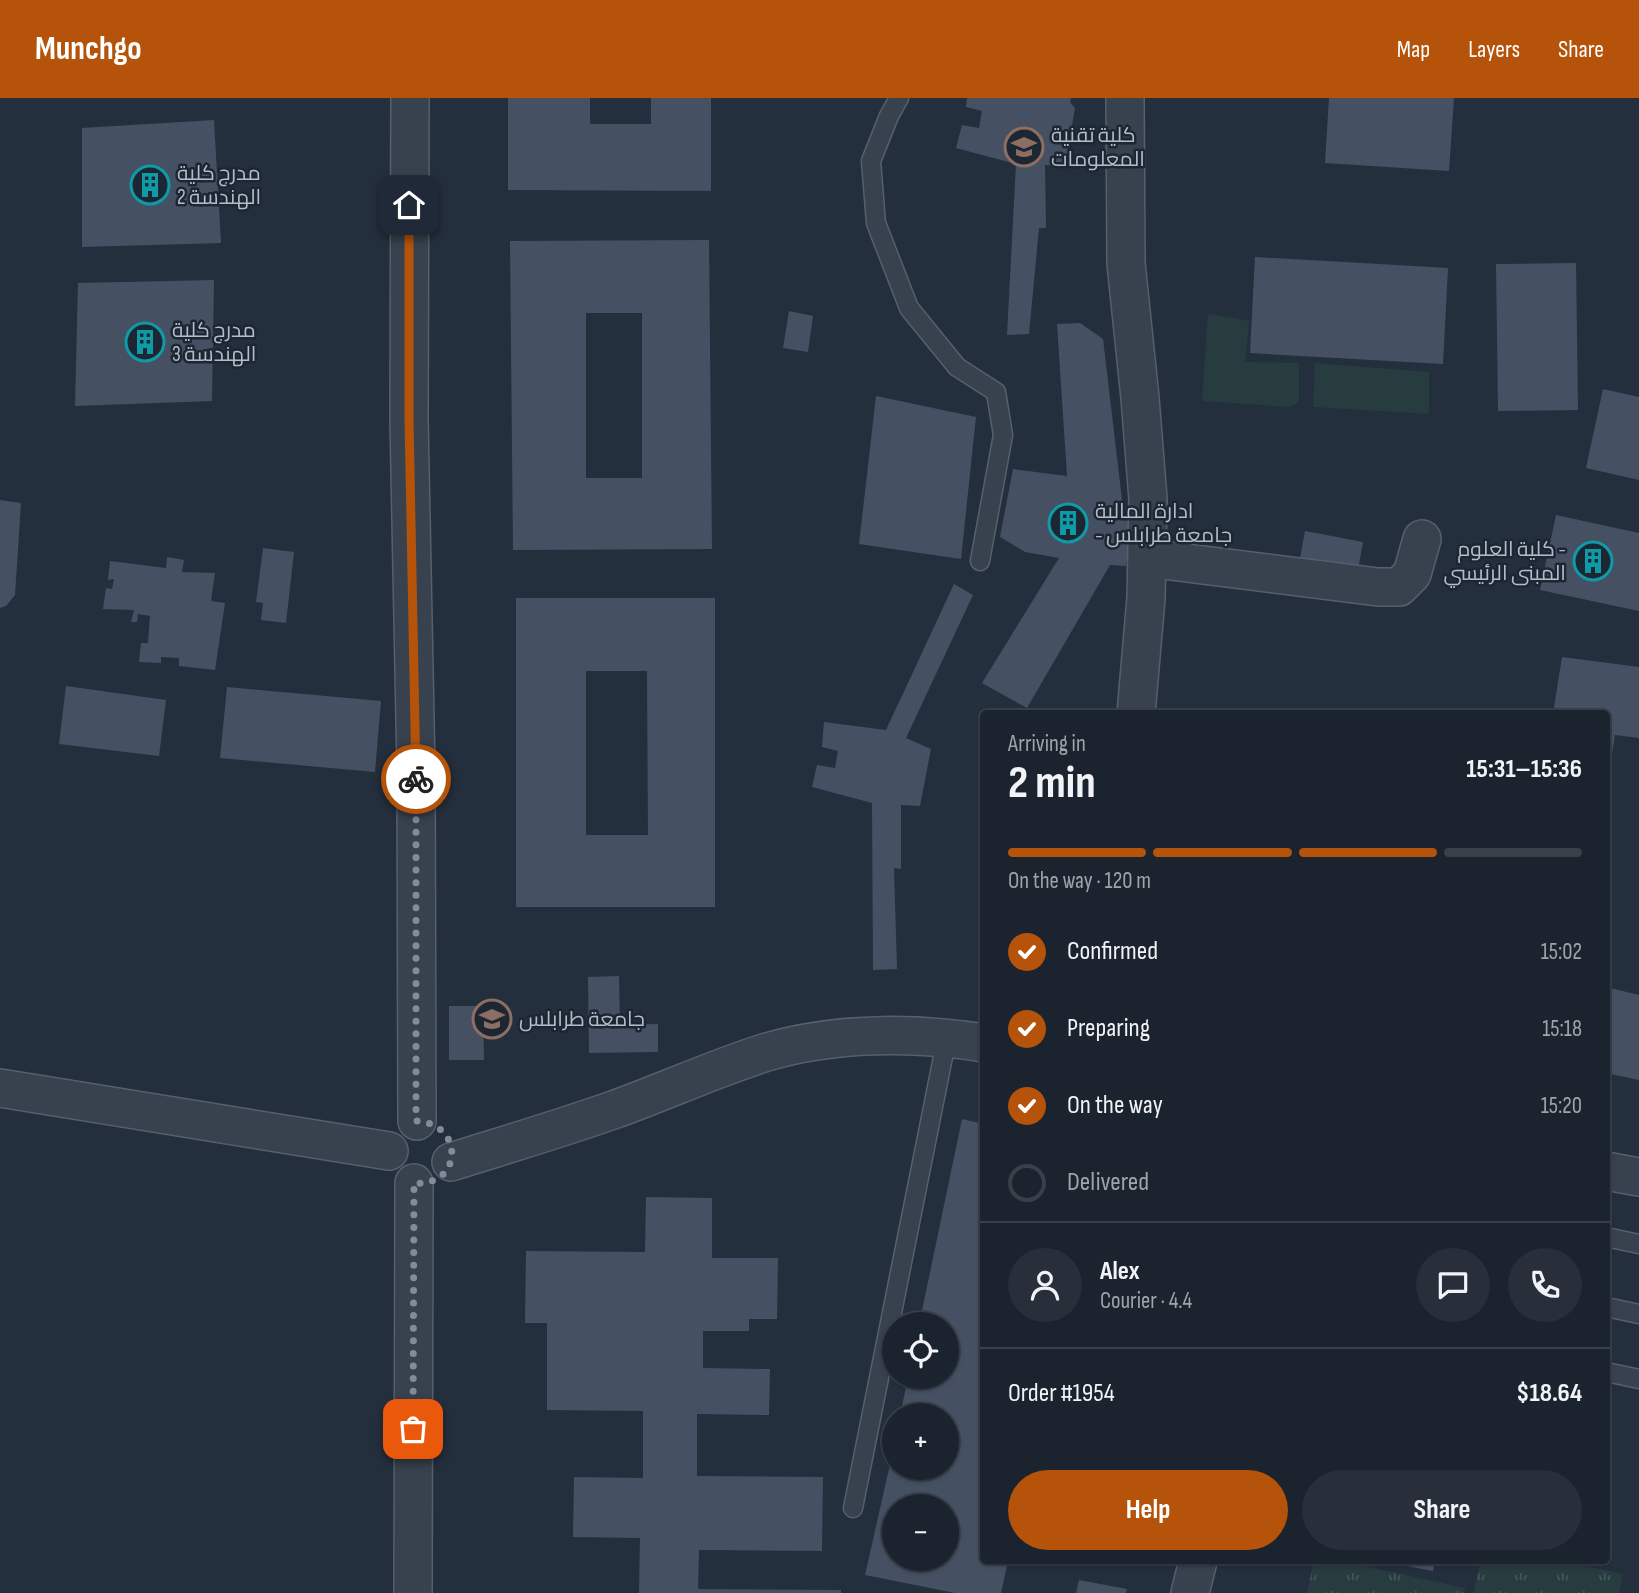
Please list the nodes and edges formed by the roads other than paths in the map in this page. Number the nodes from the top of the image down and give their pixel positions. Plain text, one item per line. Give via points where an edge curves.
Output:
1 (410, 98) edge
2 (898, 98) edge
3 (1125, 98) edge
4 (1422, 539) dead end
5 (1147, 558) junction
6 (980, 561) dead end
7 (1136, 710) edge
8 (947, 1037) junction
9 (980, 1042) edge
10 (0, 1088) edge
11 (416, 1121) junction
12 (389, 1151) junction
13 (451, 1162) junction
14 (1610, 1172) edge
15 (1639, 1177) edge
16 (414, 1183) junction
17 (1610, 1238) edge
18 (1639, 1244) edge
19 (1610, 1308) edge
20 (1639, 1314) edge
21 (1610, 1373) edge
22 (1639, 1379) edge
23 (853, 1508) dead end
24 (1197, 1564) edge
25 (413, 1593) edge
26 (1190, 1593) edge

1 - 11 street
2 - 6 lane via 871,161 876,223 909,308 957,368 996,392 1003,435
3 - 5 street via 1126,263 1148,499
4 - 5 street via 1412,574 1399,587
5 - 7 street
8 - 9 street
8 - 13 street via 821,1041 767,1052 611,1111
8 - 23 lane
10 - 12 street
11 - 12 street via 401,1128
11 - 13 street via 441,1128 453,1150
12 - 16 street via 396,1171
13 - 16 street via 432,1182
14 - 15 street
16 - 25 street
17 - 18 lane
19 - 20 lane
21 - 22 lane
24 - 26 street

